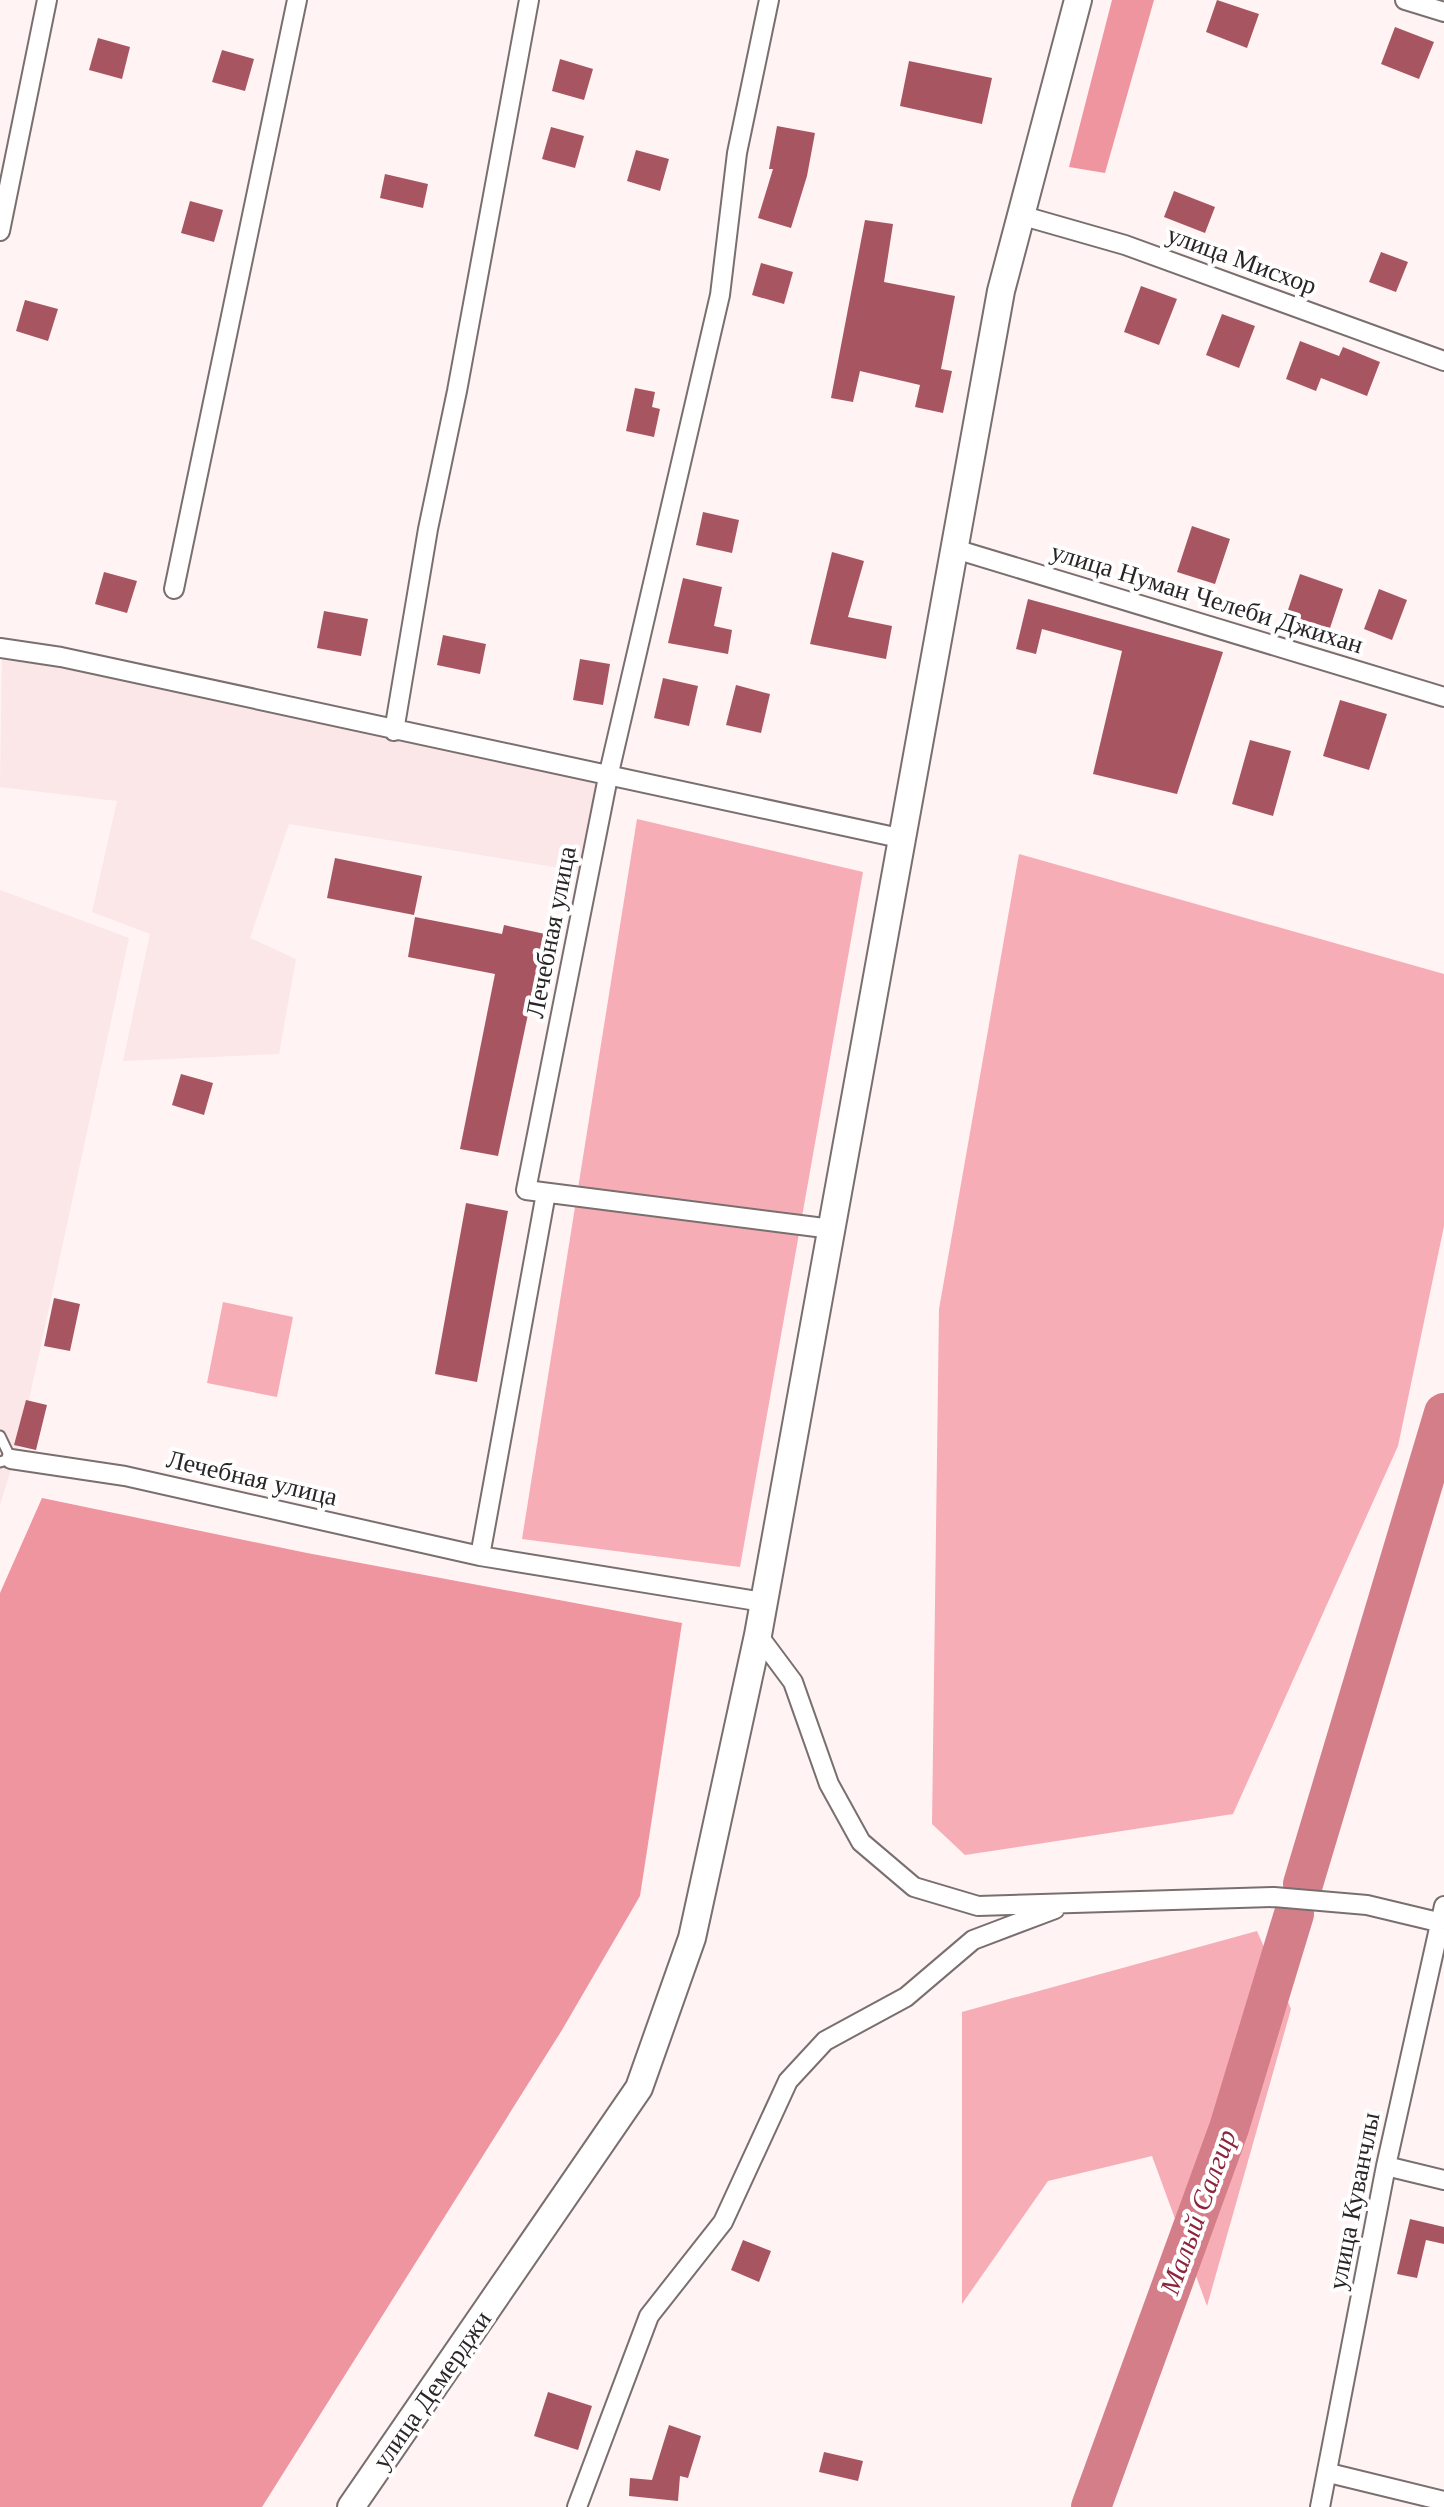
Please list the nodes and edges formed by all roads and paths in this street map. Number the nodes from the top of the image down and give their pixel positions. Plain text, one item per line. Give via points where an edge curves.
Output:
1 (47, 0) edge
2 (297, 0) edge
3 (529, 0) edge
4 (769, 0) edge
5 (1078, 0) edge
6 (1405, 0) edge
7 (1444, 12) edge
8 (1020, 215) junction
9 (0, 231) edge
10 (1444, 361) edge
11 (955, 549) junction
12 (174, 589) dead end
13 (0, 648) edge
14 (1444, 697) edge
15 (394, 731) junction
16 (608, 777) junction
17 (904, 839) junction
18 (546, 1193) junction
19 (832, 1229) junction
20 (0, 1436) edge
21 (4, 1460) edge
22 (480, 1556) junction
23 (763, 1602) junction
24 (758, 1635) junction
25 (1065, 1905) junction
26 (1441, 1914) edge
27 (1386, 2166) junction
28 (1444, 2180) edge
29 (1329, 2473) junction
30 (1444, 2501) edge
31 (351, 2507) edge
32 (577, 2507) edge
33 (1320, 2507) edge

1 - 9 street
2 - 12 street
3 - 15 street
4 - 16 street, Лечебная улица via 737,153 720,295
5 - 8 main road, улица Демерджи
6 - 7 street
8 - 10 street, улица Мисхор via 1125,245
8 - 11 main road, улица Демерджи via 1001,291
11 - 14 street, улица Нуман Челеби Джихан
11 - 17 main road, улица Демерджи
13 - 15 street
15 - 16 street
16 - 17 street
16 - 18 street, Лечебная улица via 526,1190
17 - 19 main road, улица Демерджи
18 - 19 street
18 - 22 street
19 - 23 main road, улица Демерджи
20 - 21 lane
21 - 22 street, Лечебная улица via 125,1476
22 - 23 street, Лечебная улица
23 - 24 main road, улица Демерджи
24 - 25 street via 793,1682 829,1784 861,1842 914,1887 978,1906
24 - 31 main road, улица Демерджи via 692,1938 639,2088
25 - 26 street via 1274,1897
25 - 32 street via 973,1940 906,1997 825,2041 788,2081 723,2222 649,2316
26 - 27 street, улица Куванчлы
27 - 28 street
27 - 29 street, улица Куванчлы
29 - 30 street
29 - 33 street, улица Куванчлы

